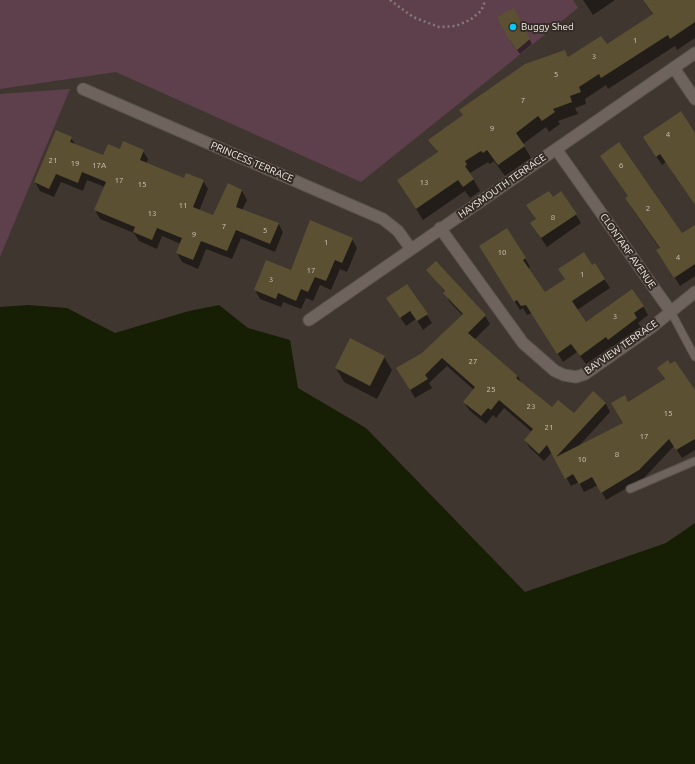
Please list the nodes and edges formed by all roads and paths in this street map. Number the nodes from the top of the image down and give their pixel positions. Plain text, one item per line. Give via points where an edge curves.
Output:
1 (390, 0) edge
2 (483, 0) edge
3 (695, 53) edge
4 (674, 68) junction
5 (83, 89) dead end
6 (695, 99) edge
7 (556, 149) junction
8 (440, 228) junction
9 (411, 249) junction
10 (695, 292) edge
11 (670, 312) junction
12 (309, 320) dead end
13 (695, 357) edge
14 (695, 461) edge
15 (630, 489) dead end

1 - 2 path via 413,17 439,27 456,26 470,20 481,11
3 - 4 street, HAYSMOUTH TERRACE
4 - 6 street
4 - 7 street, HAYSMOUTH TERRACE
5 - 9 street, PRINCESS TERRACE via 383,219 398,231
7 - 8 street, HAYSMOUTH TERRACE
7 - 11 street, CLONTARF AVENUE
8 - 9 street, HAYSMOUTH TERRACE
8 - 11 street, BAYVIEW TERRACE via 523,343 555,371 564,375 576,377 585,374
9 - 12 street, HAYSMOUTH TERRACE
10 - 11 street, BAYVIEW TERRACE
11 - 13 lane, CLONTARF AVENUE
14 - 15 lane

